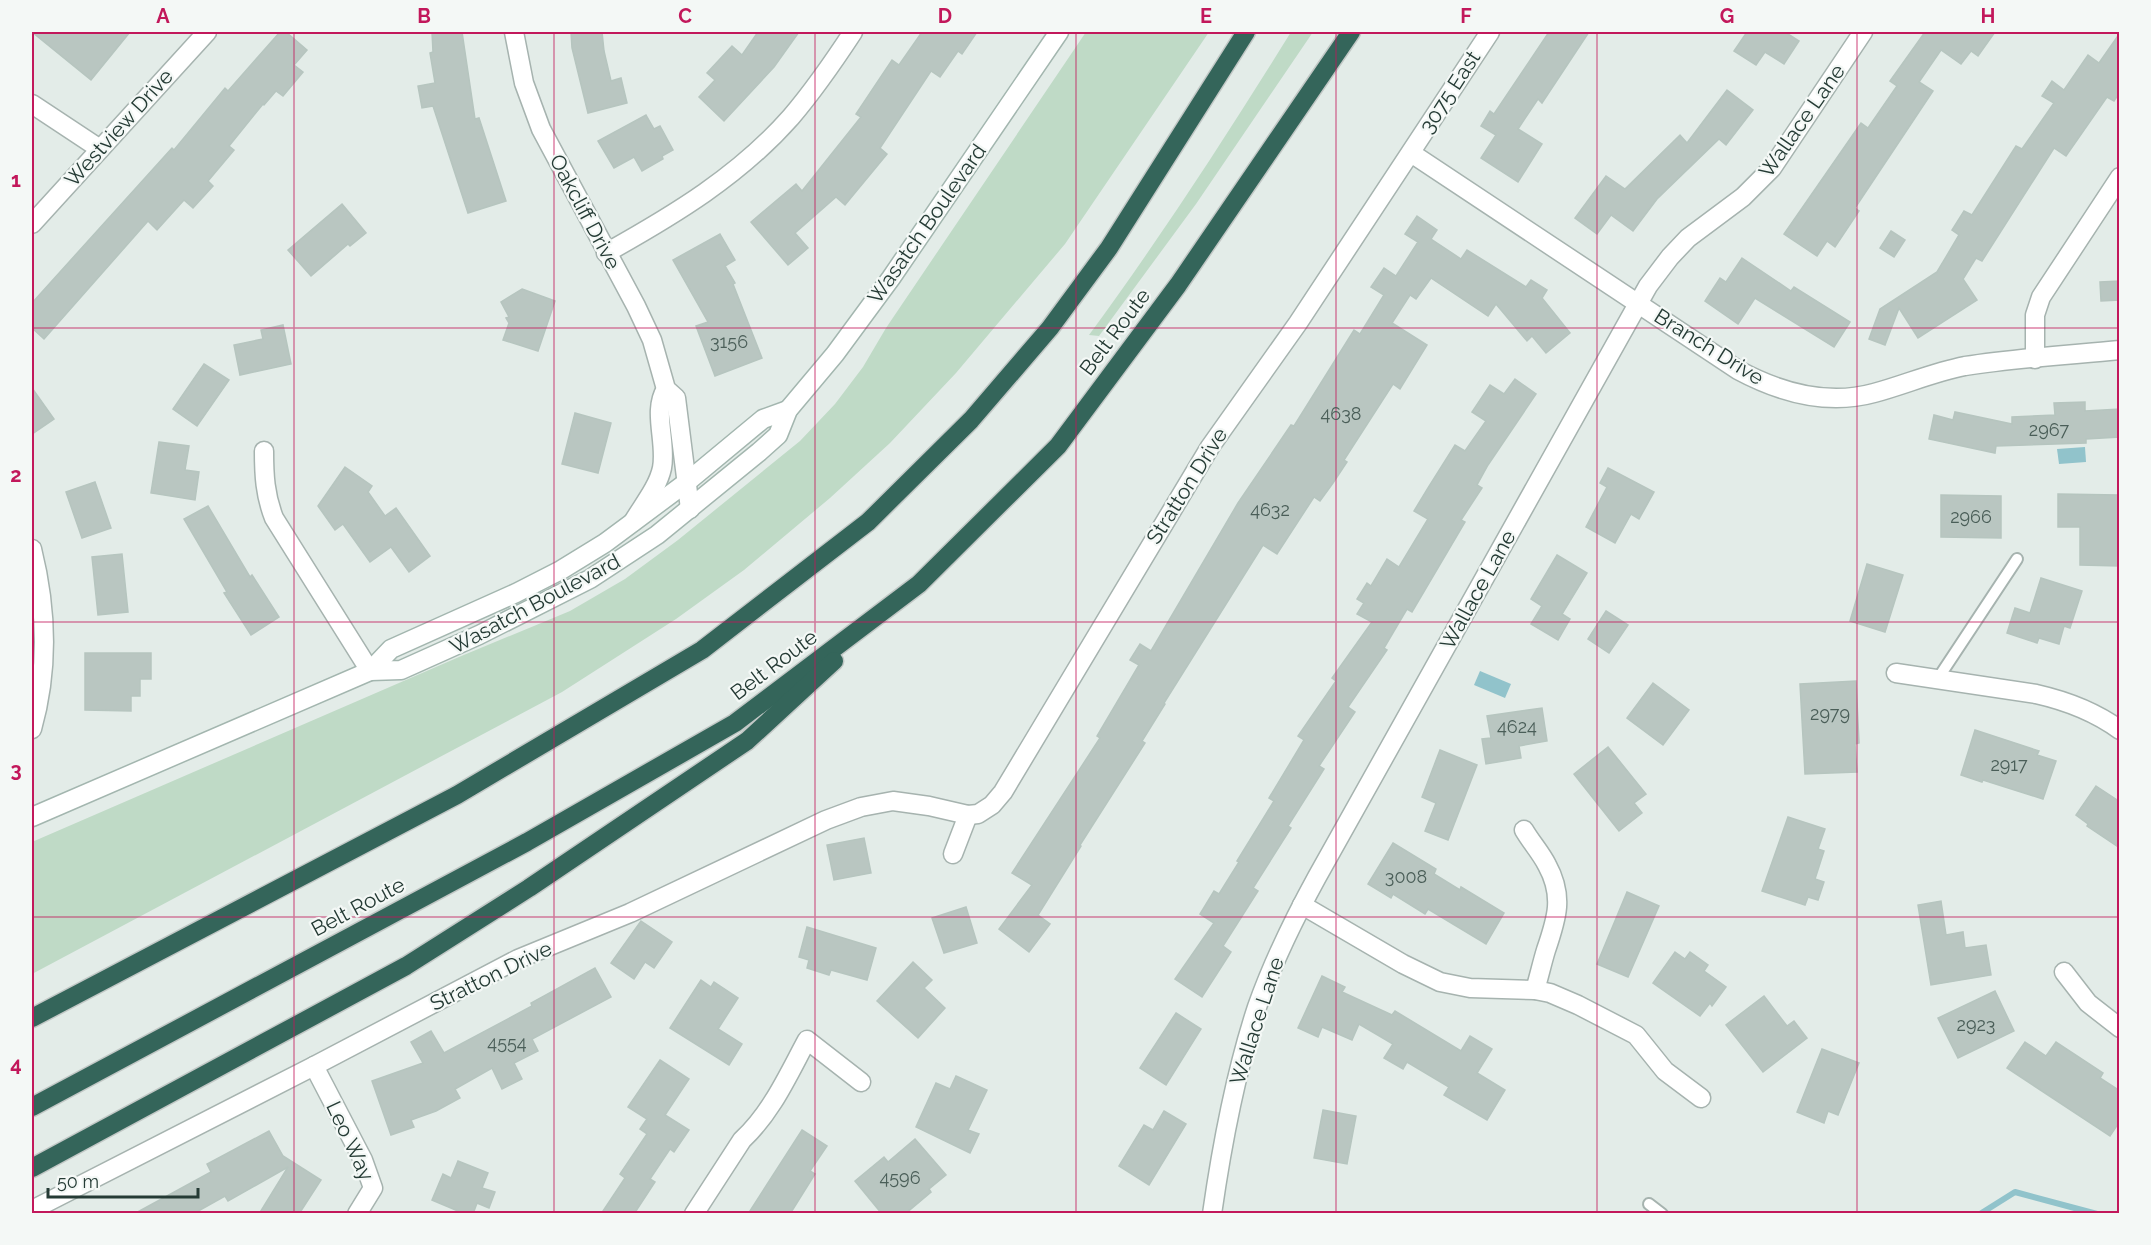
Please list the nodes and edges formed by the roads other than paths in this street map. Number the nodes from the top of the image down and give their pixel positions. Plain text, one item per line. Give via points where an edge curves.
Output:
1 (207, 32) edge
2 (514, 32) edge
3 (853, 32) edge
4 (1059, 32) edge
5 (1246, 32) edge
6 (1352, 32) edge
7 (1490, 32) edge
8 (1863, 32) edge
9 (32, 104) edge
10 (100, 149) junction
11 (1411, 153) junction
12 (2120, 177) edge
13 (32, 224) edge
14 (606, 253) junction
15 (1640, 303) junction
16 (2120, 350) edge
17 (2035, 359) junction
18 (666, 389) junction
19 (788, 410) junction
20 (264, 451) dead end
21 (687, 482) junction
22 (690, 509) junction
23 (632, 523) junction
24 (32, 549) edge
25 (2017, 559) dead end
26 (919, 584) junction
27 (370, 671) junction
28 (1896, 674) dead end
29 (1937, 680) junction
30 (32, 729) edge
31 (2120, 730) edge
32 (968, 815) junction
33 (32, 817) edge
34 (1524, 830) dead end
35 (953, 854) dead end
36 (1302, 905) junction
37 (2064, 972) dead end
38 (1535, 990) junction
39 (32, 1018) edge
40 (2120, 1028) edge
41 (314, 1066) junction
42 (861, 1082) dead end
43 (1701, 1098) dead end
44 (32, 1107) edge
45 (32, 1168) edge
46 (1649, 1204) dead end
47 (32, 1210) edge
48 (357, 1214) edge
49 (694, 1214) edge
50 (1212, 1214) edge
51 (1662, 1214) edge

1 - 10 street, Westview Drive
2 - 14 street, Oakcliff Drive via 532,108
3 - 14 street via 801,105 750,159 684,208
4 - 19 street, Wasatch Boulevard via 891,278
5 - 39 highway via 1109,248 1050,328 971,420 868,522 692,656 457,795
6 - 26 highway, Belt Route via 1178,285 1058,446
7 - 11 street, 3075 East
8 - 15 street, Wallace Lane via 1772,168 1743,197 1688,238 1648,286
9 - 10 street
10 - 13 street, Westview Drive
11 - 15 street, Branch Drive
11 - 32 street, Stratton Drive via 1210,447 1003,792 986,810
12 - 17 street via 2041,297 2035,315
14 - 18 street, Oakcliff Drive via 652,340
15 - 17 street, Branch Drive via 1755,379 1789,392 1821,397 1855,397 1963,367
15 - 36 street, Wallace Lane
16 - 17 street, Branch Drive
18 - 21 street, Oakcliff Drive via 676,398
18 - 23 street, Oakcliff Drive via 659,399 662,466 657,482
19 - 21 street, Wasatch Boulevard via 764,420
19 - 22 street, Wasatch Boulevard via 778,435
20 - 27 street via 264,484 274,518
21 - 22 street, Oakcliff Drive
21 - 23 street, Wasatch Boulevard
22 - 27 street, Wasatch Boulevard via 624,558 554,598 401,670
23 - 27 street, Wasatch Boulevard via 552,575 391,650
24 - 30 street via 41,593 44,639 42,684
25 - 29 lane
26 - 44 highway, Belt Route via 735,723 527,842
26 - 45 highway via 747,741 529,888 406,966
27 - 33 street, Wasatch Boulevard
28 - 29 street
29 - 31 street via 2057,699 2096,714
32 - 35 street
32 - 41 street, Stratton Drive via 893,801 826,820 630,913 518,959
34 - 38 street via 1547,864 1558,904
36 - 38 street via 1440,982 1470,988
36 - 50 street, Wallace Lane via 1272,970 1246,1043
37 - 40 street via 2088,1003
38 - 43 street via 1564,998 1629,1030 1642,1040 1665,1071
41 - 47 street, Stratton Drive
41 - 48 street, Leo Way via 363,1160 373,1188
42 - 49 street via 807,1040 775,1100 742,1140
46 - 51 lane

